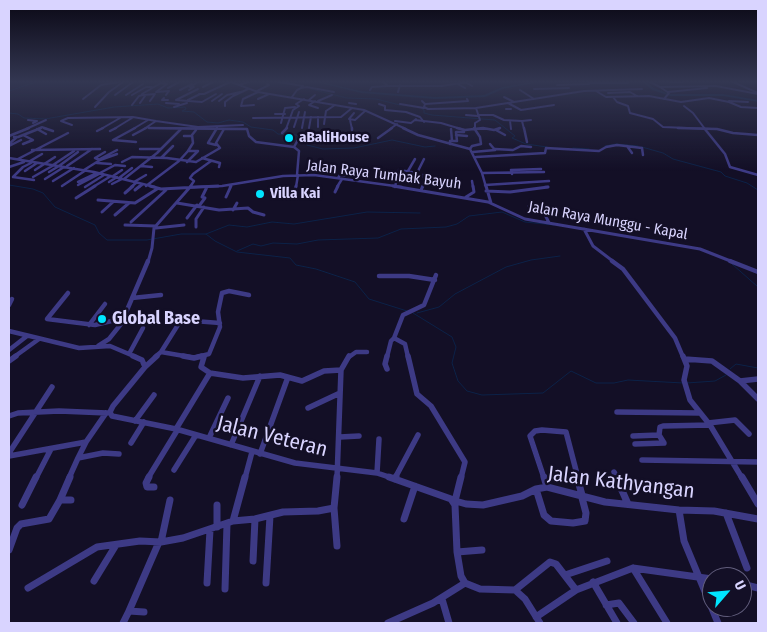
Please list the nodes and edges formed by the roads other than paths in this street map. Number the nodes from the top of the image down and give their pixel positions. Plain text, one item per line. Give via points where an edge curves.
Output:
1 (292, 111) edge
2 (312, 111) edge
3 (327, 111) edge
4 (347, 111) edge
5 (365, 111) edge
6 (395, 111) edge
7 (398, 111) edge
8 (477, 111) edge
9 (493, 111) edge
10 (630, 111) edge
11 (691, 111) edge
12 (299, 112) dead end
13 (305, 112) dead end
14 (370, 112) edge
15 (401, 112) junction
16 (269, 113) dead end
17 (354, 113) dead end
18 (262, 114) dead end
19 (285, 114) joint
20 (333, 115) junction
21 (466, 115) dead end
22 (418, 116) junction
23 (478, 116) junction
24 (496, 116) junction
25 (505, 116) dead end
26 (126, 117) junction
27 (133, 117) junction
28 (311, 117) junction
29 (318, 117) junction
30 (325, 117) junction
31 (340, 117) junction
32 (275, 118) junction
33 (284, 118) junction
34 (290, 118) junction
35 (298, 118) junction
36 (304, 118) junction
37 (261, 119) junction
38 (28, 120) dead end
39 (46, 120) dead end
40 (148, 120) junction
41 (350, 120) junction
42 (390, 120) junction
43 (415, 120) junction
44 (531, 120) dead end
45 (156, 121) junction
46 (508, 121) junction
47 (522, 121) junction
48 (275, 122) dead end
49 (339, 122) dead end
50 (424, 122) junction
51 (281, 123) dead end
52 (332, 123) dead end
53 (159, 124) dead end
54 (267, 124) dead end
55 (324, 124) dead end
56 (397, 124) junction
57 (72, 125) dead end
58 (243, 125) dead end
59 (186, 126) junction
60 (147, 127) junction
61 (198, 127) junction
62 (294, 127) dead end
63 (318, 127) dead end
64 (154, 128) junction
65 (217, 128) junction
66 (302, 128) dead end
67 (310, 128) dead end
68 (500, 128) dead end
69 (705, 128) junction
70 (37, 129) junction
71 (168, 129) junction
72 (224, 129) junction
73 (452, 129) dead end
74 (474, 129) junction
75 (511, 129) dead end
76 (180, 130) junction
77 (195, 130) junction
78 (352, 130) dead end
79 (496, 130) junction
80 (53, 131) dead end
81 (97, 131) dead end
82 (110, 131) dead end
83 (248, 131) junction
84 (164, 132) dead end
85 (237, 132) dead end
86 (470, 132) dead end
87 (68, 133) dead end
88 (282, 133) dead end
89 (46, 134) dead end
90 (9, 135) edge
91 (23, 135) junction
92 (133, 135) dead end
93 (456, 135) junction
94 (505, 135) dead end
95 (184, 136) dead end
96 (192, 136) junction
97 (467, 136) dead end
98 (758, 136) edge
99 (19, 138) junction
100 (299, 138) dead end
101 (378, 138) dead end
102 (460, 138) dead end
103 (273, 140) dead end
104 (26, 141) dead end
105 (48, 142) junction
106 (136, 142) dead end
107 (527, 142) dead end
108 (55, 143) dead end
109 (451, 143) junction
110 (23, 144) dead end
111 (269, 144) junction
112 (480, 144) junction
113 (499, 144) dead end
114 (216, 145) junction
115 (9, 146) edge
116 (173, 146) dead end
117 (459, 146) junction
118 (627, 146) junction
119 (294, 147) junction
120 (531, 147) dead end
121 (504, 148) junction
122 (93, 149) junction
123 (100, 149) dead end
124 (140, 149) dead end
125 (160, 149) junction
126 (495, 149) junction
127 (32, 150) junction
128 (74, 150) dead end
129 (471, 150) junction
130 (188, 151) junction
131 (78, 152) dead end
132 (105, 152) dead end
133 (117, 152) dead end
134 (632, 153) dead end
135 (42, 154) dead end
136 (643, 155) dead end
137 (178, 156) dead end
138 (476, 157) junction
139 (9, 158) edge
140 (55, 158) dead end
141 (151, 158) junction
142 (160, 158) junction
143 (202, 158) junction
144 (16, 159) junction
145 (173, 159) junction
146 (415, 159) dead end
147 (424, 159) dead end
148 (100, 160) junction
149 (179, 160) junction
150 (211, 161) junction
151 (29, 162) junction
152 (186, 162) junction
153 (38, 163) junction
154 (95, 163) junction
155 (45, 164) junction
156 (111, 164) dead end
157 (56, 166) junction
158 (141, 166) junction
159 (9, 167) edge
160 (65, 167) junction
161 (152, 167) dead end
162 (219, 167) dead end
163 (74, 168) junction
164 (132, 168) dead end
165 (112, 169) dead end
166 (35, 170) dead end
167 (85, 170) junction
168 (122, 170) dead end
169 (25, 171) dead end
170 (408, 171) junction
171 (543, 171) dead end
172 (49, 172) dead end
173 (102, 173) junction
174 (482, 173) junction
175 (146, 175) dead end
176 (298, 175) junction
177 (423, 175) dead end
178 (758, 175) edge
179 (349, 176) dead end
180 (118, 178) junction
181 (45, 179) dead end
182 (340, 179) junction
183 (53, 181) dead end
184 (472, 181) dead end
185 (549, 181) dead end
186 (135, 182) junction
187 (78, 184) dead end
188 (102, 184) dead end
189 (110, 184) dead end
190 (118, 184) dead end
191 (144, 185) junction
192 (231, 185) junction
193 (485, 185) junction
194 (62, 186) dead end
195 (85, 187) dead end
196 (548, 187) dead end
197 (208, 188) junction
198 (395, 188) junction
199 (157, 189) junction
200 (188, 189) junction
201 (135, 190) dead end
202 (166, 190) junction
203 (295, 190) dead end
204 (421, 190) junction
205 (486, 191) junction
206 (335, 192) dead end
207 (125, 193) dead end
208 (226, 197) dead end
209 (466, 197) junction
210 (76, 198) dead end
211 (142, 199) junction
212 (98, 200) dead end
213 (154, 201) junction
214 (490, 201) junction
215 (113, 202) junction
216 (129, 203) junction
217 (177, 203) junction
218 (237, 203) dead end
219 (200, 206) junction
220 (529, 206) dead end
221 (233, 210) junction
222 (102, 212) dead end
223 (115, 215) dead end
224 (264, 216) dead end
225 (187, 218) dead end
226 (131, 222) dead end
227 (549, 223) junction
228 (125, 225) dead end
229 (184, 225) dead end
230 (155, 227) junction
231 (196, 227) dead end
232 (584, 229) junction
233 (758, 272) edge
234 (380, 276) dead end
235 (68, 293) dead end
236 (249, 294) dead end
237 (160, 295) dead end
238 (132, 298) junction
239 (12, 299) dead end
240 (105, 304) dead end
241 (9, 305) edge
242 (124, 318) junction
243 (220, 323) junction
244 (89, 325) junction
245 (143, 328) dead end
246 (9, 331) edge
247 (27, 336) junction
248 (394, 338) junction
249 (39, 339) junction
250 (109, 339) junction
251 (98, 346) junction
252 (110, 346) junction
253 (9, 350) edge
254 (161, 352) junction
255 (366, 352) dead end
256 (129, 354) junction
257 (204, 357) junction
258 (685, 359) junction
259 (9, 362) edge
260 (385, 365) dead end
261 (145, 367) junction
262 (340, 370) junction
263 (210, 373) junction
264 (260, 376) junction
265 (288, 377) junction
266 (758, 379) edge
267 (740, 381) junction
268 (52, 387) dead end
269 (340, 393) junction
270 (756, 393) edge
271 (154, 395) dead end
272 (228, 398) dead end
273 (758, 400) edge
274 (308, 408) dead end
275 (617, 412) dead end
276 (35, 413) junction
277 (108, 413) junction
278 (700, 413) junction
279 (9, 416) edge
280 (135, 421) junction
281 (144, 422) junction
282 (709, 424) junction
283 (176, 430) junction
284 (749, 434) dead end
285 (196, 435) junction
286 (418, 435) dead end
287 (659, 435) junction
288 (359, 436) dead end
289 (633, 436) dead end
290 (340, 437) junction
291 (208, 438) junction
292 (379, 439) dead end
293 (86, 442) junction
294 (131, 443) dead end
295 (635, 444) dead end
296 (231, 445) junction
297 (51, 449) junction
298 (252, 452) junction
299 (119, 454) dead end
300 (260, 454) junction
301 (9, 455) edge
302 (78, 458) junction
303 (642, 460) dead end
304 (733, 461) junction
305 (758, 462) edge
306 (174, 470) dead end
307 (338, 470) junction
308 (614, 472) dead end
309 (377, 473) junction
310 (395, 479) junction
311 (415, 486) junction
312 (154, 487) dead end
313 (547, 487) junction
314 (536, 489) junction
315 (581, 494) junction
316 (60, 500) junction
317 (71, 500) dead end
318 (170, 500) dead end
319 (454, 500) junction
320 (22, 504) dead end
321 (628, 504) junction
322 (758, 504) edge
323 (217, 505) dead end
324 (334, 508) junction
325 (679, 510) junction
326 (726, 514) junction
327 (270, 516) junction
328 (758, 518) edge
329 (255, 519) junction
330 (404, 519) dead end
331 (230, 522) junction
332 (213, 528) junction
333 (160, 542) junction
334 (116, 545) junction
335 (337, 546) dead end
336 (9, 550) edge
337 (482, 550) dead end
338 (458, 552) junction
339 (607, 561) dead end
340 (253, 562) dead end
341 (747, 567) edge
342 (634, 568) junction
343 (565, 575) junction
344 (697, 577) junction
345 (702, 578) edge
346 (94, 581) dead end
347 (593, 582) junction
348 (207, 583) dead end
349 (266, 583) dead end
350 (466, 583) junction
351 (28, 588) dead end
352 (225, 589) dead end
353 (515, 590) junction
354 (576, 590) junction
355 (442, 599) junction
356 (606, 606) junction
357 (128, 611) junction
358 (144, 612) dead end
359 (538, 620) edge
360 (400, 621) edge
361 (123, 623) edge
362 (388, 623) edge
363 (449, 623) edge
364 (616, 623) edge
365 (634, 623) edge
366 (667, 623) edge
367 (718, 623) edge

1 - 34 street
2 - 28 street
3 - 30 street
4 - 31 street
5 - 41 street via 355,120
6 - 42 street
7 - 15 street
8 - 23 street
9 - 24 street
10 - 69 street via 652,119 663,127
11 - 69 street
12 - 35 street
13 - 36 street
14 - 42 street
15 - 22 street
15 - 42 street
16 - 37 street
17 - 41 street
18 - 37 street
19 - 32 street via 275,113
19 - 33 street
20 - 30 street
20 - 31 street
20 - 52 street
21 - 23 street
22 - 43 street
22 - 50 street
23 - 24 street
23 - 74 street via 480,120 474,124
24 - 46 street
25 - 46 street
26 - 27 street
26 - 57 street via 100,116 61,121
26 - 81 street
27 - 40 street
27 - 82 street
28 - 29 street
28 - 36 street
28 - 67 street
29 - 30 street
29 - 63 street
30 - 55 street
31 - 49 street
32 - 33 street
32 - 37 street
32 - 48 street
33 - 34 street
33 - 51 street
34 - 35 street
34 - 88 street
35 - 36 street
35 - 62 street
36 - 66 street
37 - 54 street
38 - 90 street via 37,121
39 - 90 street
40 - 45 street
40 - 106 street via 113,140
41 - 78 street
42 - 43 street via 411,123
42 - 56 street
43 - 50 street
44 - 47 street
45 - 59 street
45 - 60 street
46 - 47 street
46 - 75 street
47 - 107 street
50 - 74 street
53 - 64 street
56 - 101 street
56 - 109 street via 418,135
58 - 65 street
59 - 61 street
59 - 76 street
60 - 64 street
60 - 92 street
61 - 65 street
61 - 77 street
64 - 71 street
65 - 72 street
65 - 77 street
65 - 114 street via 208,143
68 - 79 street
69 - 98 street
69 - 178 street via 725,154 730,167
70 - 80 street via 43,127
70 - 89 street
70 - 91 street
71 - 76 street
71 - 84 street
72 - 83 street
72 - 114 street
73 - 109 street
74 - 79 street
74 - 112 street via 480,137
76 - 77 street
76 - 125 street
77 - 96 street
79 - 94 street
83 - 85 street
83 - 111 street via 256,142
86 - 93 street via 456,132
87 - 105 street
90 - 99 street
91 - 99 street
91 - 110 street via 33,140
93 - 97 street
93 - 109 street via 457,141
95 - 96 street
96 - 130 street via 193,143
99 - 104 street
99 - 115 street
100 - 119 street
102 - 117 street
103 - 111 street
105 - 108 street
105 - 127 street
109 - 117 street
111 - 119 street
112 - 126 street via 492,144
112 - 129 street via 472,146
113 - 121 street
114 - 143 street via 219,149
116 - 142 street
117 - 129 street
118 - 134 street
118 - 136 street via 642,148
118 - 138 street via 614,145 599,151 546,148 545,153
119 - 176 street via 300,153
120 - 121 street
121 - 126 street
122 - 123 street
122 - 127 street
122 - 160 street
124 - 125 street
125 - 141 street
126 - 129 street
127 - 144 street
128 - 157 street
129 - 138 street
130 - 149 street
130 - 152 street via 198,151
131 - 157 street
132 - 148 street via 95,158
133 - 148 street
135 - 151 street
137 - 145 street
138 - 174 street
139 - 144 street, Jalan Raya Tumbak Bayuh
140 - 155 street
141 - 142 street
141 - 158 street
141 - 173 street via 131,157
142 - 145 street
143 - 150 street
143 - 152 street
144 - 151 street, Jalan Raya Tumbak Bayuh
145 - 149 street
146 - 170 street
147 - 170 street via 418,172
148 - 154 street
149 - 152 street
149 - 191 street
150 - 162 street via 221,164
150 - 200 street via 193,174 190,178 194,181
151 - 153 street, Jalan Raya Tumbak Bayuh
151 - 157 street via 13,176 16,179 34,179
151 - 159 street
153 - 155 street, Jalan Raya Tumbak Bayuh
153 - 169 street
154 - 156 street
154 - 167 street
155 - 157 street, Jalan Raya Tumbak Bayuh
155 - 166 street
157 - 160 street, Jalan Raya Tumbak Bayuh
157 - 172 street
158 - 161 street
158 - 180 street
160 - 163 street, Jalan Raya Tumbak Bayuh
160 - 181 street
163 - 167 street, Jalan Raya Tumbak Bayuh
163 - 183 street
164 - 180 street
165 - 173 street
167 - 173 street, Jalan Raya Tumbak Bayuh
167 - 194 street
168 - 180 street
170 - 198 street via 399,170
171 - 174 street
173 - 180 street, Jalan Raya Tumbak Bayuh
173 - 187 street
173 - 195 street
174 - 193 street
175 - 186 street
176 - 182 street, Jalan Raya Tumbak Bayuh
176 - 192 street, Jalan Raya Tumbak Bayuh
176 - 203 street
177 - 204 street via 425,180
179 - 182 street via 340,175
180 - 186 street, Jalan Raya Tumbak Bayuh
180 - 188 street
180 - 189 street
180 - 190 street
180 - 210 street
182 - 198 street, Jalan Raya Tumbak Bayuh
182 - 206 street
184 - 209 street via 474,192
185 - 193 street
186 - 191 street, Jalan Raya Tumbak Bayuh
186 - 207 street
191 - 199 street, Jalan Raya Tumbak Bayuh
191 - 201 street
192 - 197 street, Jalan Raya Tumbak Bayuh
192 - 208 street
193 - 205 street
196 - 205 street
197 - 200 street, Jalan Raya Tumbak Bayuh
197 - 219 street
198 - 204 street, Jalan Raya Tumbak Bayuh
199 - 202 street, Jalan Raya Tumbak Bayuh
199 - 211 street
200 - 202 street, Jalan Raya Tumbak Bayuh
200 - 217 street
202 - 213 street
204 - 209 street, Jalan Raya Tumbak Bayuh
205 - 214 street
209 - 214 street, Jalan Raya Tumbak Bayuh
211 - 213 street
211 - 216 street via 135,204
212 - 215 street
213 - 226 street
214 - 227 street, Jalan Raya Munggu - Kapal via 518,217
215 - 216 street
215 - 222 street
216 - 223 street
217 - 219 street
217 - 230 street
218 - 221 street
219 - 221 street via 211,211
219 - 225 street
219 - 231 street
220 - 227 street via 541,206
221 - 224 street via 248,208
227 - 232 street, Jalan Raya Munggu - Kapal
228 - 230 street
229 - 230 street
230 - 238 street via 148,262
232 - 233 street, Jalan Raya Munggu - Kapal via 700,249
232 - 258 street via 594,246 623,269 654,308
234 - 248 street via 435,277 424,304 403,315
235 - 244 street via 46,319
236 - 243 street via 222,293 218,312
237 - 238 street
238 - 242 street
239 - 241 street
240 - 244 street
242 - 244 street
242 - 250 street
243 - 254 street via 181,320
243 - 257 street via 209,354
245 - 256 street
246 - 247 street
247 - 249 street
247 - 253 street
248 - 260 street
248 - 319 street via 405,344 417,394 431,406 465,462
249 - 251 street via 79,348
249 - 259 street
250 - 251 street
250 - 252 street
251 - 252 street
252 - 256 street
254 - 257 street
254 - 261 street
255 - 262 street via 350,355
256 - 261 street via 144,362
257 - 263 street via 201,367
258 - 267 street via 709,360
258 - 278 street via 686,388
261 - 277 street
262 - 265 street via 324,371 306,380
262 - 269 street
263 - 264 street via 243,378
263 - 283 street
264 - 265 street
264 - 296 street
265 - 300 street
266 - 267 street
267 - 270 street
268 - 276 street
269 - 274 street
269 - 290 street
270 - 273 street
271 - 280 street
272 - 291 street
275 - 278 street
276 - 277 street, Jalan Veteran via 79,410
276 - 279 street, Jalan Veteran
276 - 301 street
277 - 280 street, Jalan Veteran
277 - 293 street
278 - 282 street
280 - 281 street, Jalan Veteran
281 - 283 street, Jalan Veteran
281 - 294 street
282 - 284 street via 735,420
282 - 287 street via 663,426
282 - 304 street
283 - 285 street, Jalan Veteran
283 - 312 street via 146,483 147,487
285 - 291 street, Jalan Veteran
285 - 306 street
286 - 310 street
287 - 289 street
287 - 295 street via 664,443
288 - 290 street
290 - 307 street
291 - 296 street, Jalan Veteran
292 - 309 street
293 - 297 street
293 - 302 street
296 - 298 street, Jalan Veteran
297 - 301 street
297 - 320 street
298 - 300 street, Jalan Veteran
298 - 331 street
299 - 302 street via 103,453
300 - 307 street, Jalan Veteran
302 - 316 street
303 - 304 street
304 - 305 street
304 - 322 street
307 - 309 street, Jalan Veteran
307 - 324 street
308 - 321 street
309 - 310 street, Jalan Veteran
310 - 311 street, Jalan Veteran
311 - 319 street, Jalan Veteran
311 - 330 street
313 - 314 street, Jalan Kathyangan
313 - 315 street, Jalan Kathyangan
313 - 315 street via 530,436 535,431 566,432
314 - 315 street via 544,515 551,522 573,524 585,521
314 - 319 street, Jalan Kathyangan via 522,496 483,505
315 - 321 street, Jalan Kathyangan
316 - 317 street
316 - 336 street via 49,519 21,524
318 - 333 street
319 - 338 street
321 - 325 street, Jalan Kathyangan
323 - 332 street
324 - 327 street
324 - 335 street
325 - 326 street, Jalan Kathyangan
325 - 344 street via 684,541
326 - 328 street, Jalan Kathyangan
326 - 341 street
327 - 329 street
327 - 349 street
329 - 331 street
329 - 340 street
331 - 332 street
331 - 352 street
332 - 333 street
332 - 348 street
333 - 334 street
333 - 357 street
334 - 346 street
334 - 351 street via 92,550
337 - 338 street
338 - 350 street
339 - 343 street
342 - 344 street
342 - 347 street
342 - 366 street
343 - 353 street via 550,562
343 - 354 street
344 - 345 street
344 - 367 street
347 - 354 street
347 - 356 street
350 - 353 street via 480,588
350 - 355 street
353 - 359 street
354 - 359 street
355 - 360 street
355 - 363 street
356 - 364 street
356 - 365 street via 619,603
357 - 358 street
357 - 361 street
360 - 362 street

